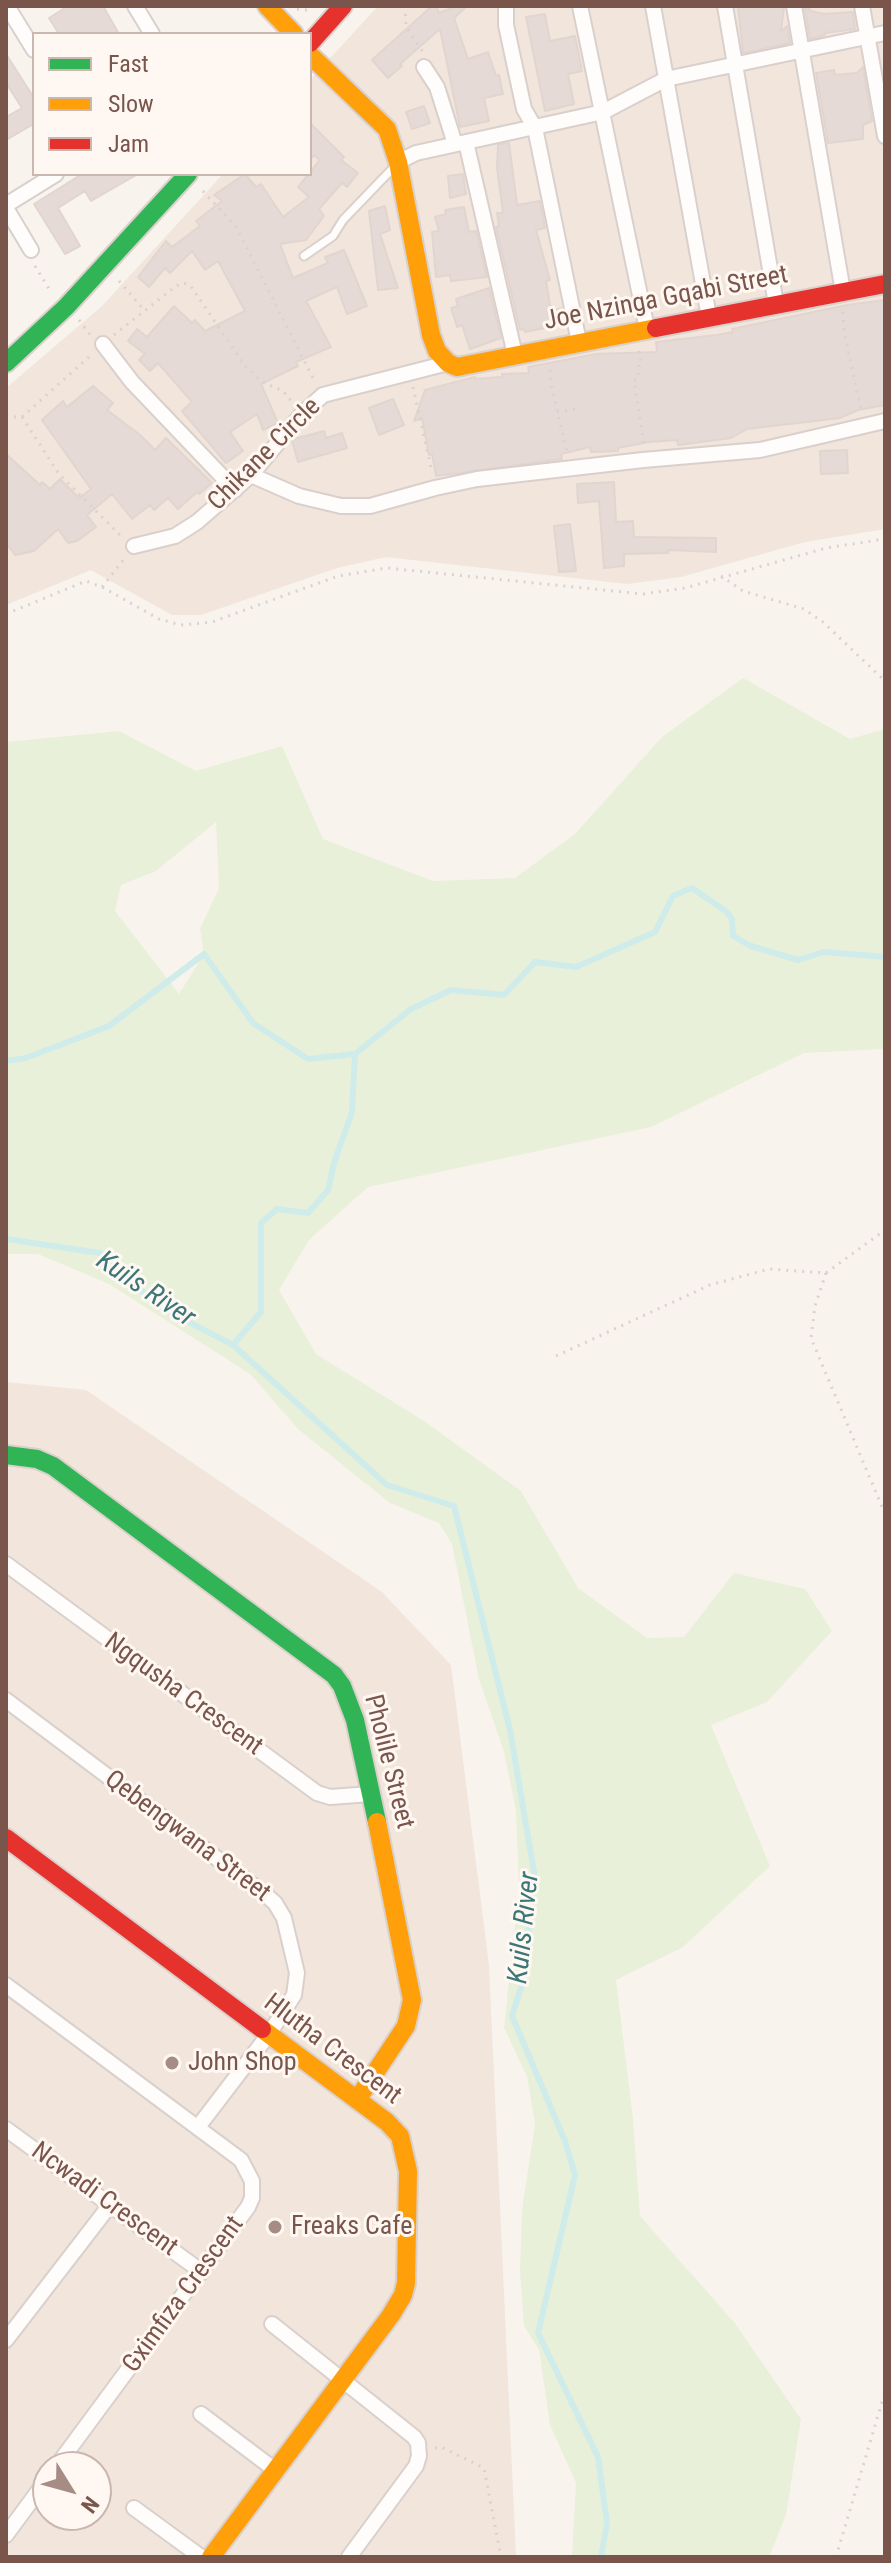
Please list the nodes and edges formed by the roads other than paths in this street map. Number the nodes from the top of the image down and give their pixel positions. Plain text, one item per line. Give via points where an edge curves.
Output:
1 (7, 6) edge
2 (135, 6) edge
3 (267, 6) edge
4 (343, 6) edge
5 (506, 6) edge
6 (580, 6) edge
7 (653, 6) edge
8 (725, 6) edge
9 (794, 6) edge
10 (862, 6) edge
11 (151, 32) edge
12 (292, 32) edge
13 (885, 33) edge
14 (868, 36) junction
15 (312, 41) edge
16 (32, 47) edge
17 (802, 48) junction
18 (312, 57) edge
19 (735, 63) junction
20 (424, 67) road end
21 (666, 79) junction
22 (603, 112) junction
23 (535, 128) junction
24 (885, 136) edge
25 (460, 143) junction
26 (398, 162) junction
27 (53, 176) edge
28 (186, 176) edge
29 (6, 207) edge
30 (31, 250) road end
31 (304, 256) dead end
32 (885, 284) edge
33 (843, 292) junction
34 (776, 304) junction
35 (709, 317) junction
36 (641, 330) junction
37 (579, 342) junction
38 (103, 344) road end
39 (515, 355) junction
40 (6, 363) edge
41 (453, 365) junction
42 (885, 421) edge
43 (251, 475) junction
44 (235, 490) junction
45 (134, 546) road end
46 (6, 1455) edge
47 (6, 1564) edge
48 (6, 1700) edge
49 (371, 1794) junction
50 (6, 1838) edge
51 (6, 1985) edge
52 (269, 2034) junction
53 (357, 2100) junction
54 (198, 2127) junction
55 (6, 2129) edge
56 (110, 2205) junction
57 (202, 2272) junction
58 (272, 2324) dead end
59 (6, 2340) edge
60 (343, 2381) junction
61 (201, 2414) dead end
62 (68, 2451) edge
63 (275, 2470) junction
64 (32, 2500) edge
65 (134, 2508) dead end
66 (6, 2535) edge
67 (356, 2555) edge
68 (201, 2557) edge
69 (211, 2557) edge

1 - 16 street
2 - 11 street
3 - 12 street
4 - 15 street
5 - 23 street via 524,109
6 - 22 street
7 - 21 street
8 - 19 street
9 - 17 street
10 - 14 street
13 - 14 street
14 - 17 street
14 - 24 street
17 - 19 street
17 - 33 street
18 - 26 street via 387,129
19 - 21 street
19 - 34 street
20 - 25 street
21 - 22 street
21 - 35 street
22 - 23 street
22 - 36 street
23 - 25 street
23 - 37 street
25 - 26 street
25 - 39 street
26 - 31 lane via 333,236
26 - 41 street via 431,335 437,351
27 - 29 street
28 - 40 street via 66,307
29 - 30 street
32 - 33 street, Joe Nzinga Gqabi Street
33 - 34 street, Joe Nzinga Gqabi Street
34 - 35 street, Joe Nzinga Gqabi Street
35 - 36 street, Joe Nzinga Gqabi Street
36 - 37 street, Joe Nzinga Gqabi Street
37 - 39 street, Joe Nzinga Gqabi Street
38 - 44 street
39 - 41 street, Joe Nzinga Gqabi Street
41 - 43 street, Chikane Circle via 323,395
42 - 43 street via 760,450 477,479 370,506 341,506 299,496
43 - 44 street, Chikane Circle
44 - 45 street, Chikane Circle via 175,536
46 - 49 street, Pholile Street via 53,1466 334,1675 348,1698
47 - 49 street, Ngqusha Crescent via 317,1793
48 - 52 street, Qebengwana Street via 275,1903 284,1918 298,1981
49 - 53 street, Pholile Street via 412,2010
50 - 52 street, Hlutha Crescent
51 - 54 street, Gximfiza Crescent
52 - 53 street, Hlutha Crescent
52 - 54 street, Qebengwana Street
53 - 60 street, Hlutha Crescent via 394,2129 405,2149 406,2283 397,2306
54 - 57 street, Gximfiza Crescent via 241,2160 253,2188 248,2207
55 - 56 street, Ncwadi Crescent
56 - 57 street, Ncwadi Crescent
56 - 59 street
57 - 62 street, Gximfiza Crescent
58 - 60 street
60 - 63 street, Hlutha Crescent
60 - 67 street via 414,2437 419,2449 416,2466
61 - 63 street
63 - 69 street, Hlutha Crescent
64 - 66 street
65 - 68 street

